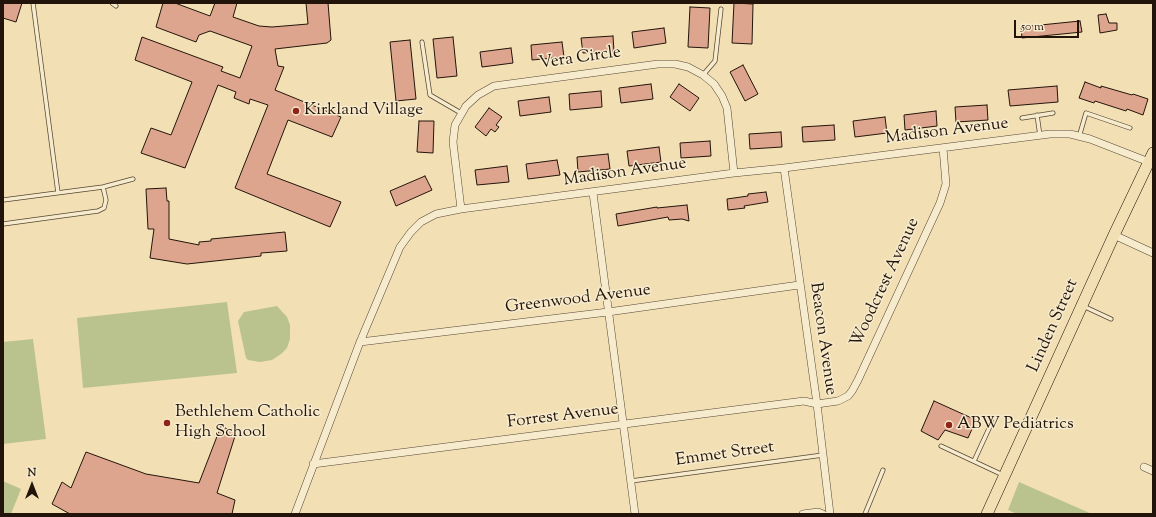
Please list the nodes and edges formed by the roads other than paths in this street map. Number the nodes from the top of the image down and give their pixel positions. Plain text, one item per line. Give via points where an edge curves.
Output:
1 (33, 3) edge
2 (112, 3) edge
3 (116, 6) dead end
4 (721, 9) dead end
5 (422, 42) dead end
6 (703, 75) junction
7 (461, 113) junction
8 (1053, 113) dead end
9 (1038, 116) junction
10 (1022, 118) dead end
11 (1130, 128) dead end
12 (1040, 136) junction
13 (1079, 137) junction
14 (943, 148) junction
15 (1151, 158) edge
16 (784, 168) junction
17 (734, 173) junction
18 (133, 179) dead end
19 (103, 187) junction
20 (58, 193) junction
21 (593, 193) junction
22 (3, 196) edge
23 (3, 200) edge
24 (461, 209) junction
25 (3, 224) edge
26 (1114, 235) junction
27 (1153, 253) edge
28 (799, 285) junction
29 (1082, 306) junction
30 (608, 312) junction
31 (1111, 319) dead end
32 (360, 342) junction
33 (817, 404) junction
34 (992, 422) dead end
35 (623, 425) junction
36 (941, 446) dead end
37 (823, 454) junction
38 (974, 461) junction
39 (314, 464) junction
40 (1144, 467) dead end
41 (884, 470) dead end
42 (1153, 471) edge
43 (1005, 476) junction
44 (631, 481) junction
45 (295, 514) edge
46 (635, 514) edge
47 (803, 514) edge
48 (823, 514) edge
49 (830, 514) edge
50 (865, 514) edge
51 (987, 514) edge

1 - 20 lane
2 - 3 lane
4 - 6 lane via 715,62
5 - 7 lane via 430,95
6 - 7 street, Vera Circle via 688,67 658,64 494,86 478,95
6 - 17 street, Vera Circle via 714,84 727,108
7 - 24 street, Vera Circle via 455,125 453,142
8 - 9 lane
9 - 10 lane
9 - 12 lane
11 - 13 lane via 1086,113
12 - 13 street, Madison Avenue via 1070,134
12 - 14 street, Madison Avenue
13 - 15 street, Madison Avenue
14 - 16 street, Madison Avenue
14 - 33 street, Woodcrest Avenue via 946,184 940,203 858,380 848,396 838,401
15 - 26 main road, Linden Street
16 - 17 street, Madison Avenue
16 - 28 street, Beacon Avenue
17 - 21 street, Madison Avenue
18 - 19 lane
19 - 20 lane
19 - 25 lane via 106,200 104,208 98,211
20 - 23 lane
21 - 24 street, Madison Avenue
21 - 30 street
22 - 23 lane
24 - 32 street, Madison Avenue via 436,214 421,222 411,232 400,247
26 - 27 street
26 - 29 main road, Linden Street
28 - 30 street, Greenwood Avenue
28 - 33 street, Beacon Avenue
29 - 31 lane
29 - 43 main road, Linden Street
30 - 32 street, Greenwood Avenue
30 - 35 street
32 - 39 street, Madison Avenue
33 - 35 street, Forrest Avenue via 804,401
33 - 37 street, Beacon Avenue
34 - 38 lane
35 - 39 street, Forrest Avenue
35 - 44 street
36 - 38 lane
37 - 44 lane, Emmet Street
37 - 49 street, Beacon Avenue
38 - 43 lane
39 - 45 street, Madison Avenue
40 - 42 street
41 - 50 lane
43 - 51 main road, Linden Street
44 - 46 street
47 - 48 street

